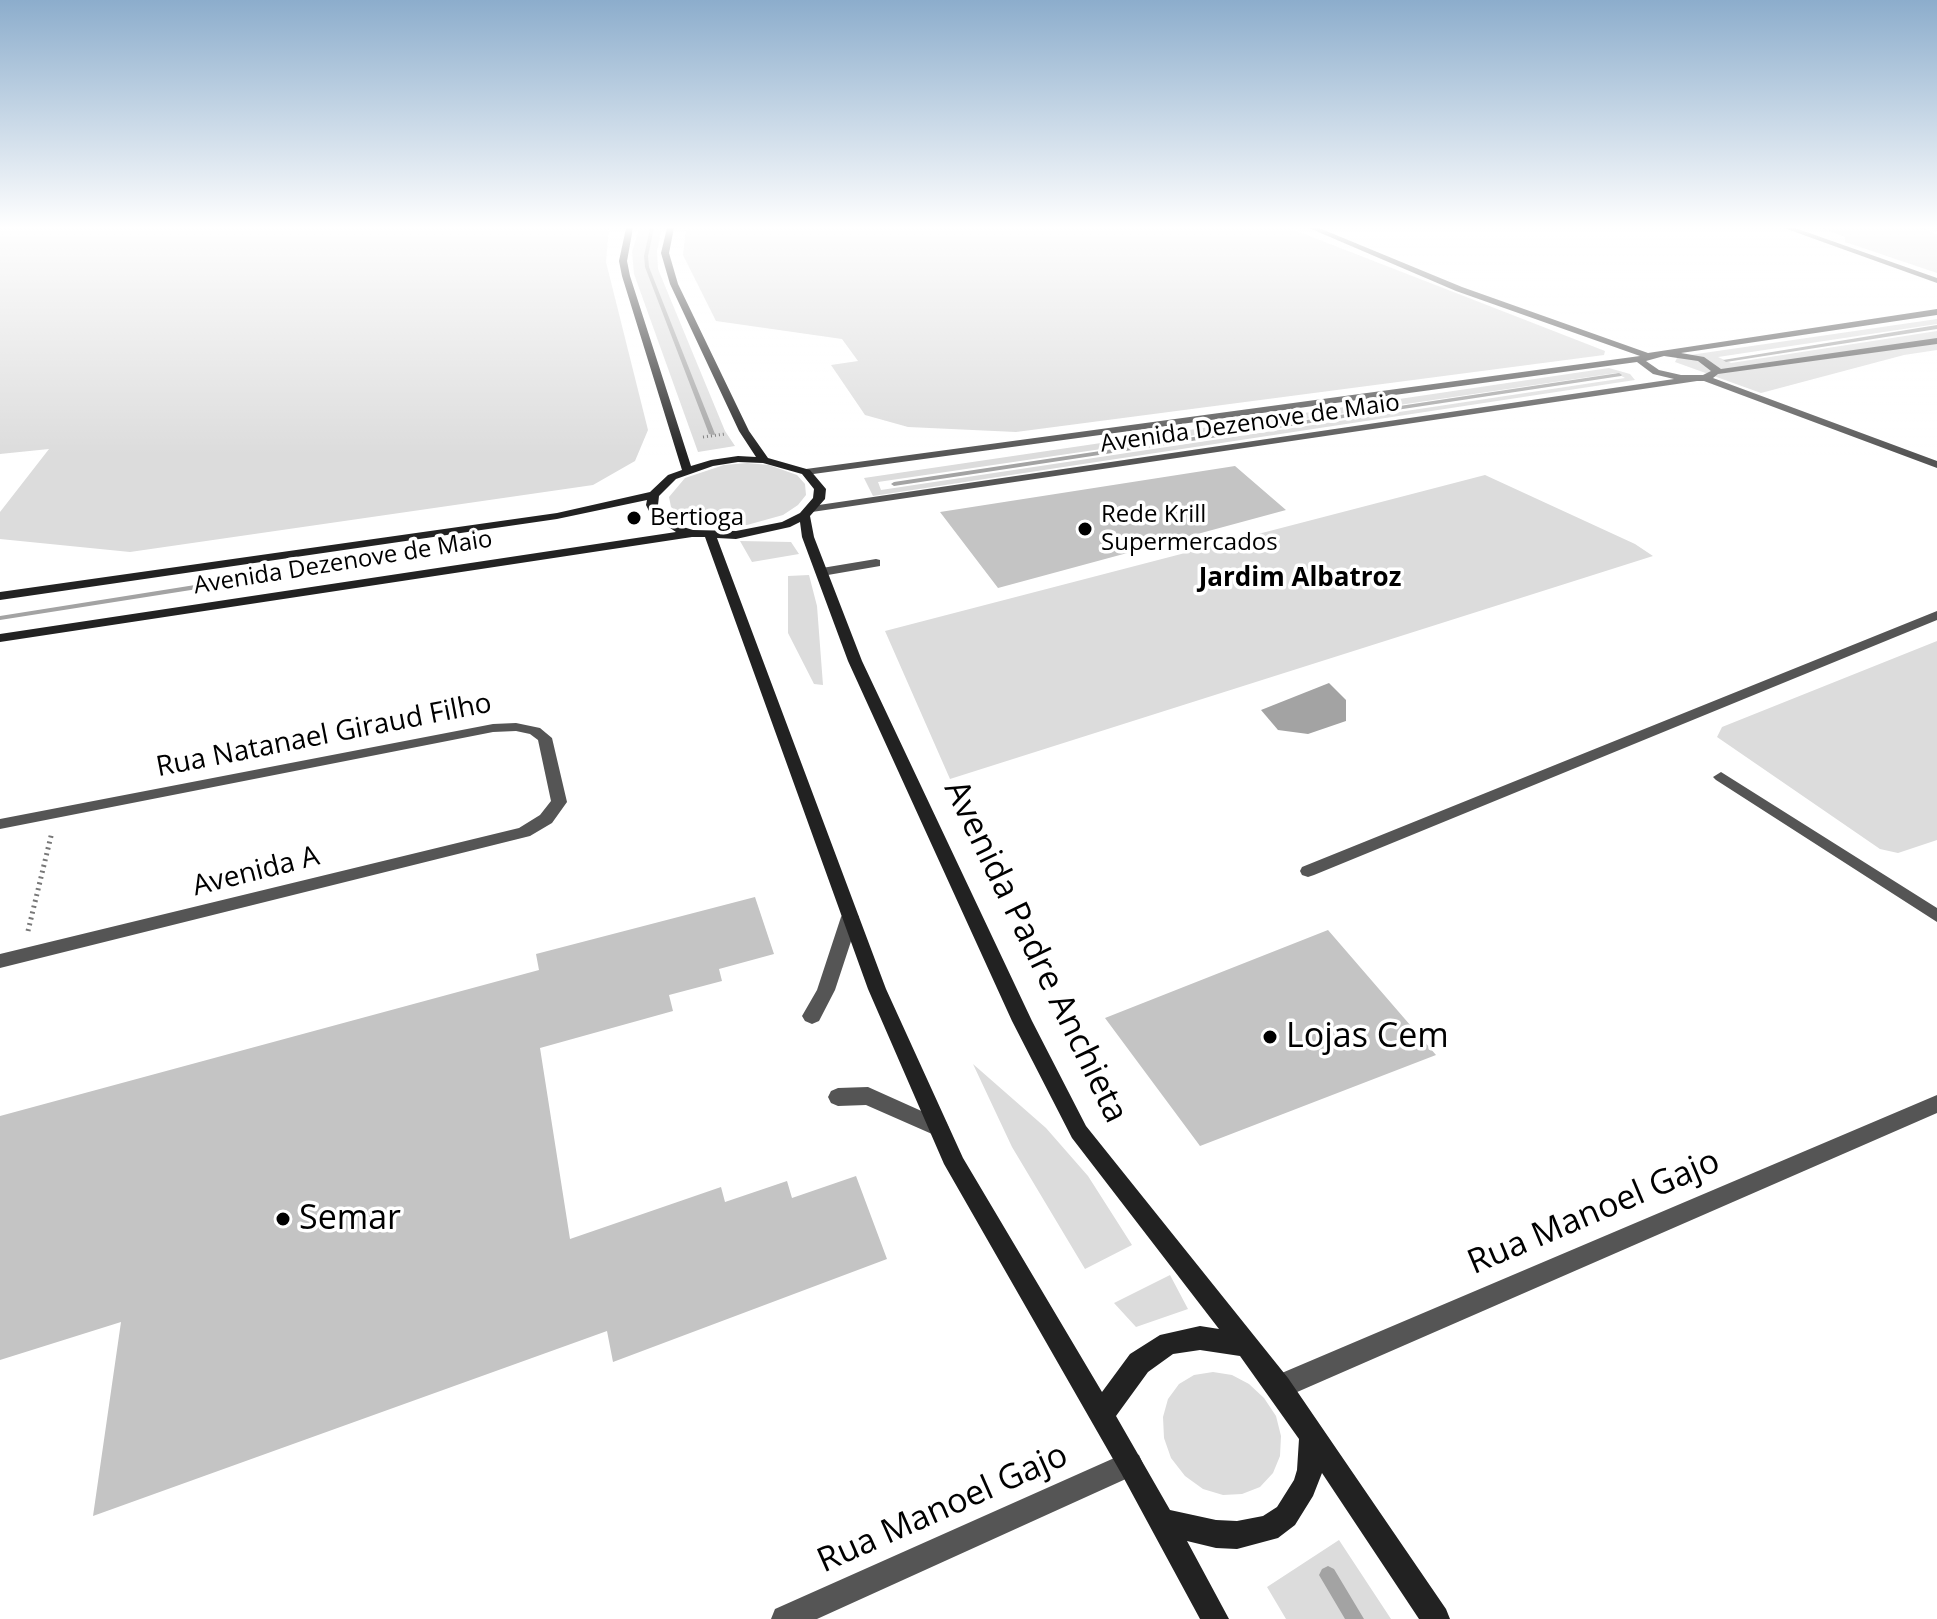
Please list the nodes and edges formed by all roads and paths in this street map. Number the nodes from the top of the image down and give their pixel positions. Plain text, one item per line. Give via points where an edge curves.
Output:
1 (635, 304) edge
2 (683, 304) edge
3 (1498, 304) edge
4 (1937, 312) edge
5 (1937, 341) edge
6 (1664, 353) junction
7 (1643, 357) junction
8 (1611, 361) junction
9 (1716, 372) junction
10 (1699, 379) junction
11 (1660, 385) junction
12 (764, 460) junction
13 (1937, 465) edge
14 (687, 470) junction
15 (806, 472) junction
16 (654, 495) junction
17 (808, 512) junction
18 (701, 534) junction
19 (876, 563) dead end
20 (822, 572) junction
21 (0, 596) edge
22 (1937, 615) edge
23 (0, 638) edge
24 (1721, 777) dead end
25 (57, 813) junction
26 (0, 824) edge
27 (524, 832) joint
28 (1308, 871) dead end
29 (1937, 916) edge
30 (850, 917) junction
31 (22, 956) junction
32 (0, 961) edge
33 (812, 1016) dead end
34 (838, 1097) dead end
35 (1937, 1104) edge
36 (939, 1128) junction
37 (1244, 1345) junction
38 (1279, 1387) junction
39 (1101, 1415) junction
40 (1312, 1434) junction
41 (1130, 1464) junction
42 (1161, 1521) junction
43 (785, 1619) edge
44 (1215, 1619) edge
45 (1436, 1619) edge

1 - 14 main road
2 - 12 main road via 744,431
3 - 7 street
4 - 6 street, Avenida Dezenove de Maio
5 - 9 street
6 - 7 street, Avenida Dezenove de Maio
6 - 9 street via 1701,359
7 - 8 street, Avenida Dezenove de Maio
7 - 10 street via 1656,372
8 - 11 street
8 - 15 street, Avenida Dezenove de Maio
9 - 10 street
10 - 11 street, Avenida Dezenove de Maio
10 - 13 street
11 - 17 street, Avenida Dezenove de Maio
12 - 14 main road
12 - 15 main road
14 - 16 main road
15 - 17 main road, Avenida Padre Anchieta via 820,489
16 - 18 main road via 655,513 676,528
16 - 21 main road, Avenida Dezenove de Maio via 557,516
17 - 18 main road, Avenida Dezenove de Maio via 762,532
17 - 20 main road, Avenida Padre Anchieta via 808,537
18 - 23 main road, Avenida Dezenove de Maio
18 - 30 main road
19 - 20 street
20 - 37 main road, Avenida Padre Anchieta via 861,675 1079,1132
22 - 28 street
24 - 29 street
25 - 26 street, Rua Natanael Giraud Filho
25 - 27 street, Rua Natanael Giraud Filho via 516,727 545,738 559,802 546,819
25 - 31 path
27 - 31 street, Avenida A
30 - 33 street
30 - 36 main road
31 - 32 street, Avenida A
34 - 36 street via 868,1096
35 - 38 street, Rua Manoel Gajo
36 - 39 main road
37 - 38 main road, Avenida Padre Anchieta
37 - 39 main road via 1200,1338 1169,1343 1139,1363
38 - 40 main road, Avenida Padre Anchieta
39 - 41 main road
40 - 42 main road via 1304,1487 1286,1516 1268,1528 1216,1534
40 - 45 main road, Avenida Padre Anchieta
41 - 42 main road
41 - 43 street, Rua Manoel Gajo
42 - 44 main road

